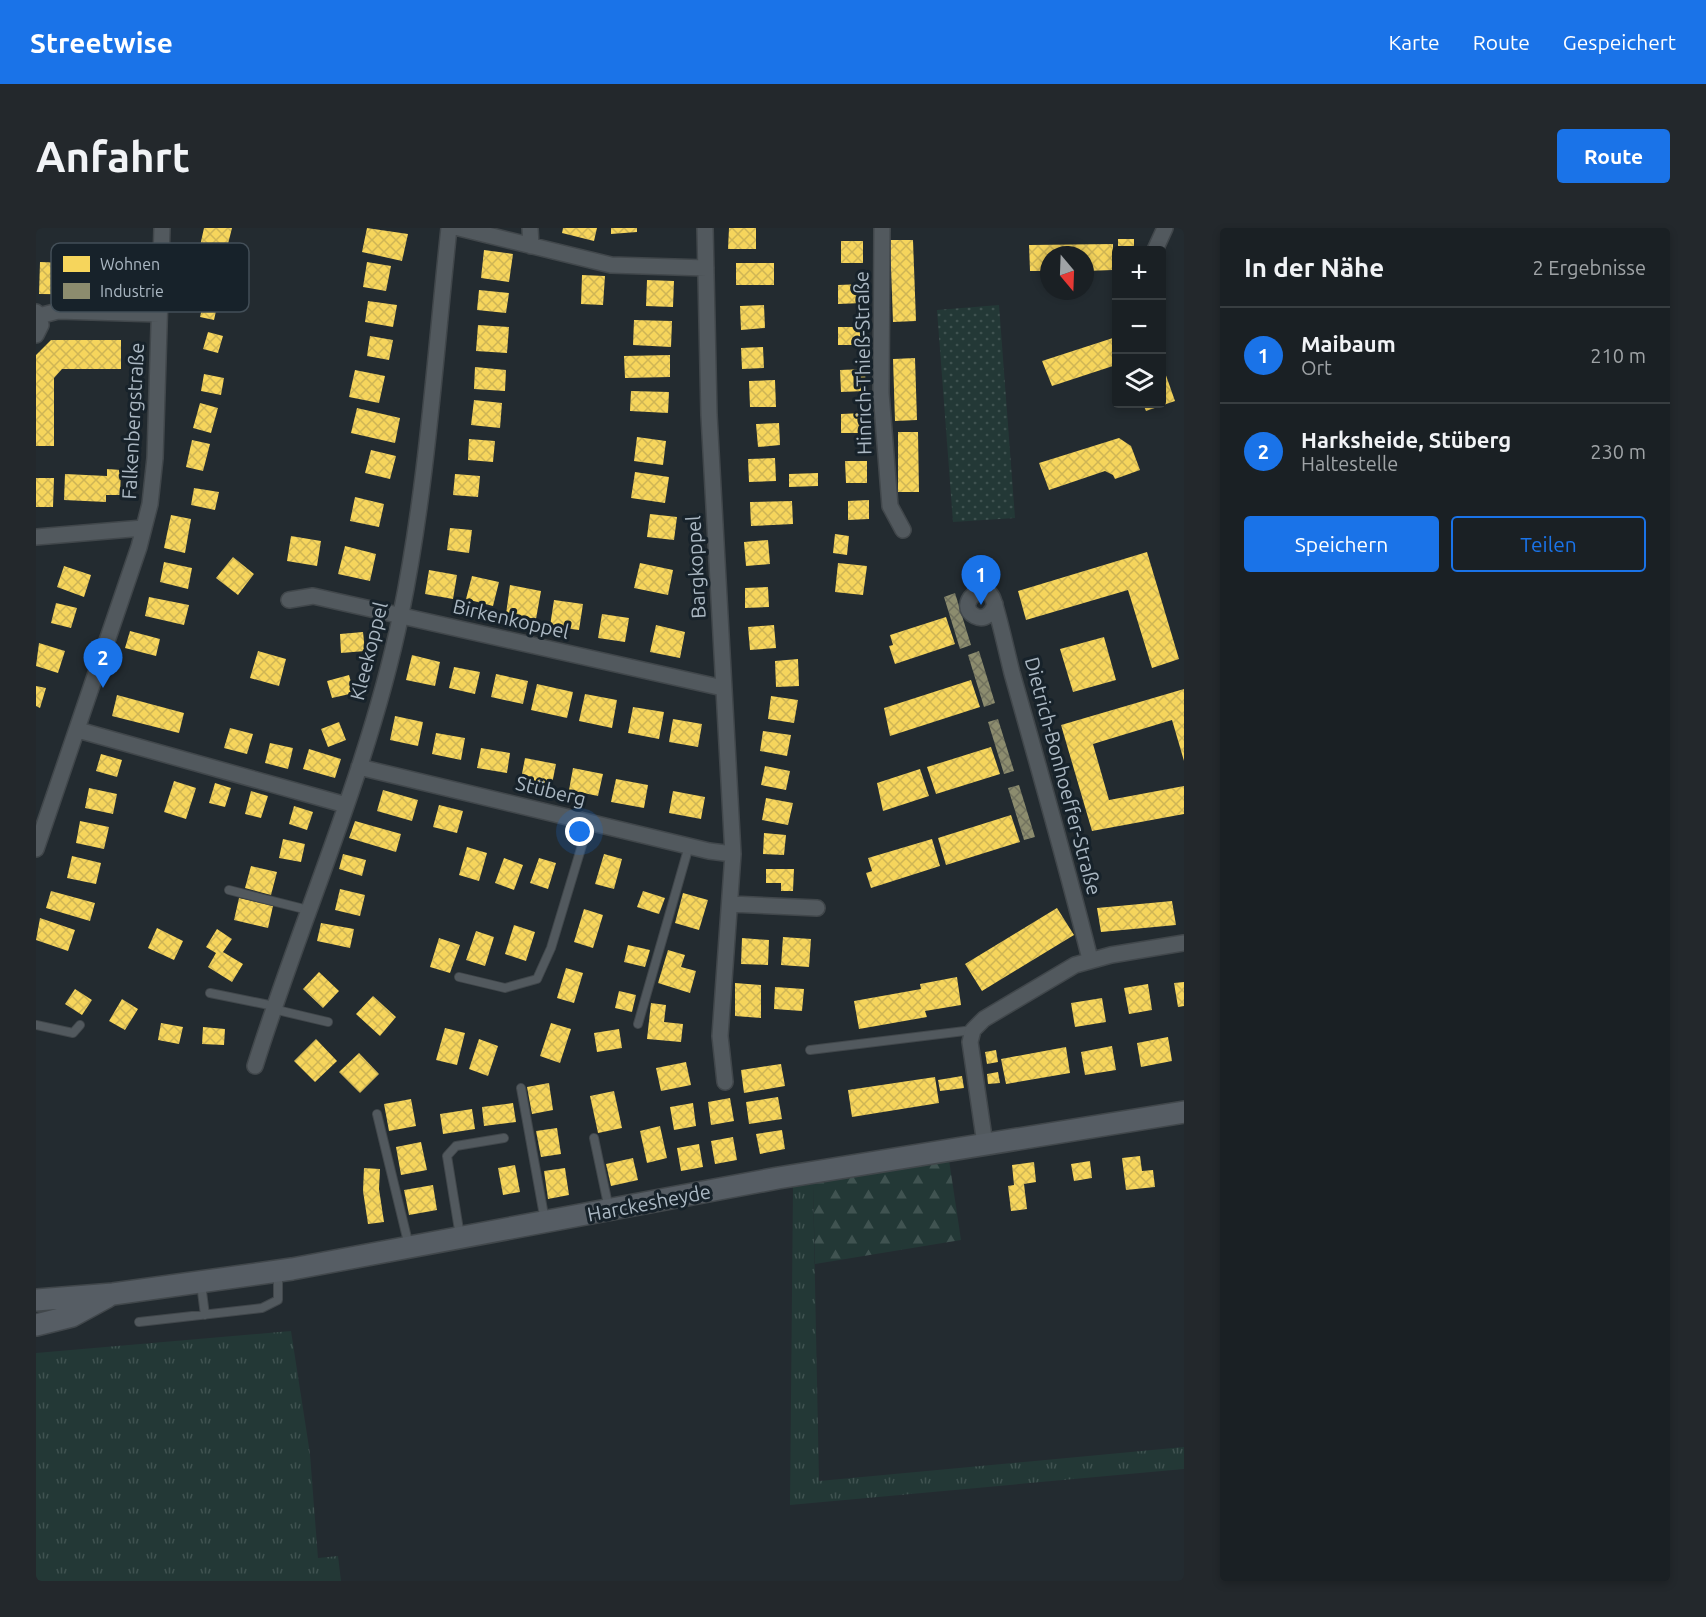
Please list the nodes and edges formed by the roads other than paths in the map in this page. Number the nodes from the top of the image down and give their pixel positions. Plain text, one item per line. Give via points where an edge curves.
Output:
1 (162, 228) edge
2 (449, 228) edge
3 (459, 228) edge
4 (530, 228) edge
5 (705, 228) edge
6 (882, 228) edge
7 (1165, 228) edge
8 (161, 243) edge
9 (531, 246) junction
10 (1157, 246) edge
11 (706, 268) junction
12 (92, 312) edge
13 (38, 314) edge
14 (159, 314) joint
15 (36, 335) edge
16 (143, 528) junction
17 (903, 530) dead end
18 (36, 537) edge
19 (289, 600) dead end
20 (995, 604) dead end
21 (401, 615) junction
22 (723, 688) junction
23 (78, 730) junction
24 (359, 766) junction
25 (346, 805) junction
26 (589, 822) junction
27 (689, 846) junction
28 (36, 849) edge
29 (733, 854) junction
30 (229, 890) dead end
31 (731, 904) junction
32 (817, 908) dead end
33 (309, 910) junction
34 (1184, 943) edge
35 (1090, 959) junction
36 (459, 977) dead end
37 (210, 993) dead end
38 (273, 1008) junction
39 (328, 1022) dead end
40 (36, 1024) edge
41 (638, 1024) dead end
42 (80, 1025) dead end
43 (973, 1030) junction
44 (810, 1050) dead end
45 (255, 1066) dead end
46 (726, 1082) dead end
47 (521, 1088) dead end
48 (1184, 1112) edge
49 (377, 1114) dead end
50 (504, 1138) dead end
51 (594, 1138) dead end
52 (985, 1144) junction
53 (609, 1210) junction
54 (545, 1222) junction
55 (460, 1238) junction
56 (409, 1247) junction
57 (278, 1271) junction
58 (201, 1282) junction
59 (113, 1294) junction
60 (36, 1300) edge
61 (205, 1315) junction
62 (139, 1322) dead end
63 (36, 1325) edge

1 - 8 street, Falkenbergstraße
2 - 21 street, Kleekoppel via 417,519
3 - 9 street
4 - 9 street
5 - 11 street, Bargkoppel
6 - 17 street, Hinrich-Thieß-Straße via 881,393 890,506
7 - 10 street
9 - 11 street via 611,265
11 - 22 street, Bargkoppel
12 - 14 street
13 - 15 street via 41,325
14 - 16 street, Falkenbergstraße via 155,458
16 - 18 street
16 - 23 street, Falkenbergstraße
19 - 21 street, Birkenkoppel via 313,596
20 - 35 street, Dietrich-Bonhoeffer-Straße
21 - 22 street, Birkenkoppel
21 - 24 street, Kleekoppel
22 - 29 street, Bargkoppel
23 - 25 street
23 - 28 street, Falkenbergstraße
24 - 25 street, Kleekoppel
24 - 26 street, Stüberg
25 - 33 street, Kleekoppel
26 - 27 street, Stüberg
26 - 36 lane via 551,948 537,979 506,988
27 - 29 street, Stüberg
27 - 41 lane
29 - 31 street, Bargkoppel
30 - 33 lane
31 - 32 street
31 - 46 street, Bargkoppel via 720,1036
33 - 38 street, Kleekoppel
34 - 35 street
35 - 43 street via 984,1019
37 - 38 lane
38 - 39 lane
38 - 45 street, Kleekoppel
40 - 42 lane via 73,1033
43 - 44 lane
43 - 52 street via 970,1042
47 - 54 lane
48 - 52 main road, Harckesheyde
49 - 56 lane
50 - 55 lane via 456,1146 447,1156
51 - 53 lane
52 - 53 main road, Harckesheyde
53 - 54 main road, Harckesheyde
54 - 55 main road, Harckesheyde
55 - 56 main road, Harckesheyde
56 - 57 main road, Harckesheyde
57 - 58 main road, Harckesheyde
57 - 61 lane via 278,1300 262,1308
58 - 59 main road, Harckesheyde
58 - 61 lane
59 - 60 main road, Harckesheyde
59 - 63 main road, Harckesheyde via 72,1316
61 - 62 lane

